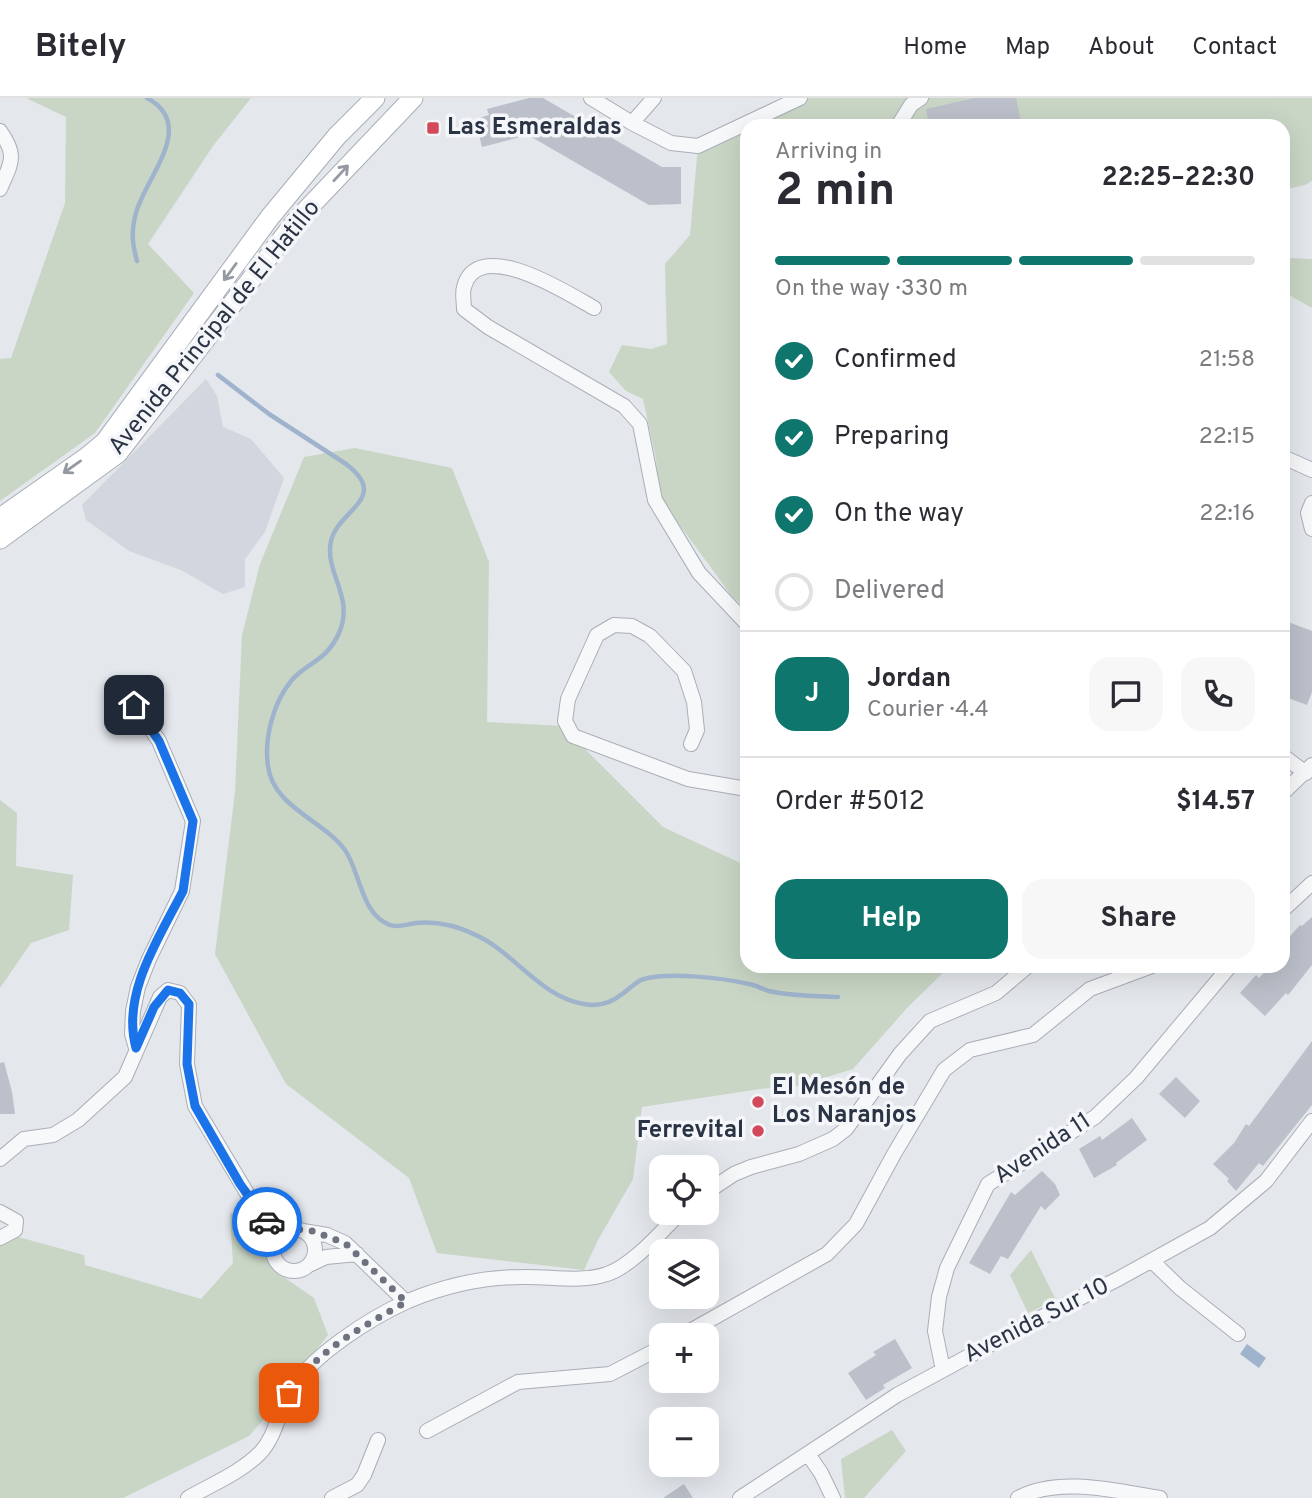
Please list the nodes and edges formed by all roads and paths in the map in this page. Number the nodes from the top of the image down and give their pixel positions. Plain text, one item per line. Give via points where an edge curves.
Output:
1 (375, 98) edge
2 (413, 98) edge
3 (591, 98) edge
4 (654, 98) edge
5 (800, 98) edge
6 (921, 98) edge
7 (755, 119) edge
8 (902, 119) edge
9 (632, 123) junction
10 (740, 126) edge
11 (0, 131) edge
12 (0, 189) edge
13 (594, 307) dead end
14 (1290, 460) edge
15 (1312, 470) edge
16 (1312, 503) edge
17 (0, 518) edge
18 (1312, 529) edge
19 (0, 539) edge
20 (740, 617) edge
21 (134, 705) dead end
22 (691, 744) dead end
23 (1290, 760) edge
24 (1309, 769) edge
25 (1290, 787) edge
26 (740, 788) edge
27 (1312, 883) edge
28 (1290, 903) edge
29 (1020, 973) edge
30 (1133, 973) edge
31 (1224, 973) edge
32 (136, 1048) junction
33 (1312, 1121) edge
34 (0, 1159) edge
35 (719, 1184) edge
36 (0, 1212) edge
37 (667, 1225) edge
38 (302, 1230) junction
39 (282, 1234) junction
40 (0, 1238) edge
41 (357, 1254) junction
42 (1152, 1261) junction
43 (309, 1265) junction
44 (406, 1302) junction
45 (704, 1323) edge
46 (1238, 1334) dead end
47 (649, 1354) edge
48 (943, 1370) junction
49 (427, 1431) dead end
50 (378, 1440) dead end
51 (808, 1454) junction
52 (188, 1498) edge
53 (332, 1498) edge
54 (740, 1498) edge
55 (833, 1498) edge
56 (1018, 1498) edge
57 (1160, 1498) edge

1 -> 17 main road, Avenida Principal de El Hatillo via 270,217 105,442
19 -> 2 main road, Avenida Principal de El Hatillo via 118,453 296,221
3 - 9 street
4 - 9 street
5 - 7 street
6 - 8 street
9 - 10 street via 671,142 698,146
11 - 12 street via 12,150
13 - 20 street via 511,267 490,266 473,272 464,286 464,309 624,406 640,424 655,500 699,573
14 - 15 street
16 - 18 street via 1308,513
21 - 32 street via 159,741 193,821 183,891 138,987 132,1034
22 - 26 street via 697,730 684,671 650,636 632,626 614,625 597,635 568,699 565,721 573,736 688,779
23 - 24 street
24 - 25 street
27 - 28 street
29 - 35 street via 996,993 930,1021 846,1129 833,1139 751,1167
30 - 45 street via 1090,989 1032,1035 970,1050 944,1070 856,1224 827,1254
31 - 48 street, Avenida 11 via 1136,1078 1095,1116 988,1184 947,1268 939,1297 935,1331
32 - 34 street via 125,1077 78,1119 53,1135 24,1139
32 - 39 street via 160,998 168,990 180,993 189,1004 187,1064 195,1106 257,1210
33 - 42 street, Avenida Sur 10 via 1266,1181 1210,1228
36 - 40 street via 16,1221 15,1230
37 - 44 street via 606,1275 490,1278
38 - 39 street
38 - 41 street via 345,1243
38 - 43 street via 315,1246
39 - 43 street via 274,1245 279,1264 296,1271
41 - 43 street via 326,1257
41 - 44 street
42 - 46 street
42 - 48 street, Avenida Sur 10
44 - 52 street via 321,1355 289,1393 267,1445 248,1464
47 - 49 street via 610,1374 519,1382
48 - 51 street, Avenida Sur 10
50 - 53 street via 357,1485
51 - 54 street, Avenida Sur 10
51 - 55 street
56 - 57 street via 1068,1485

